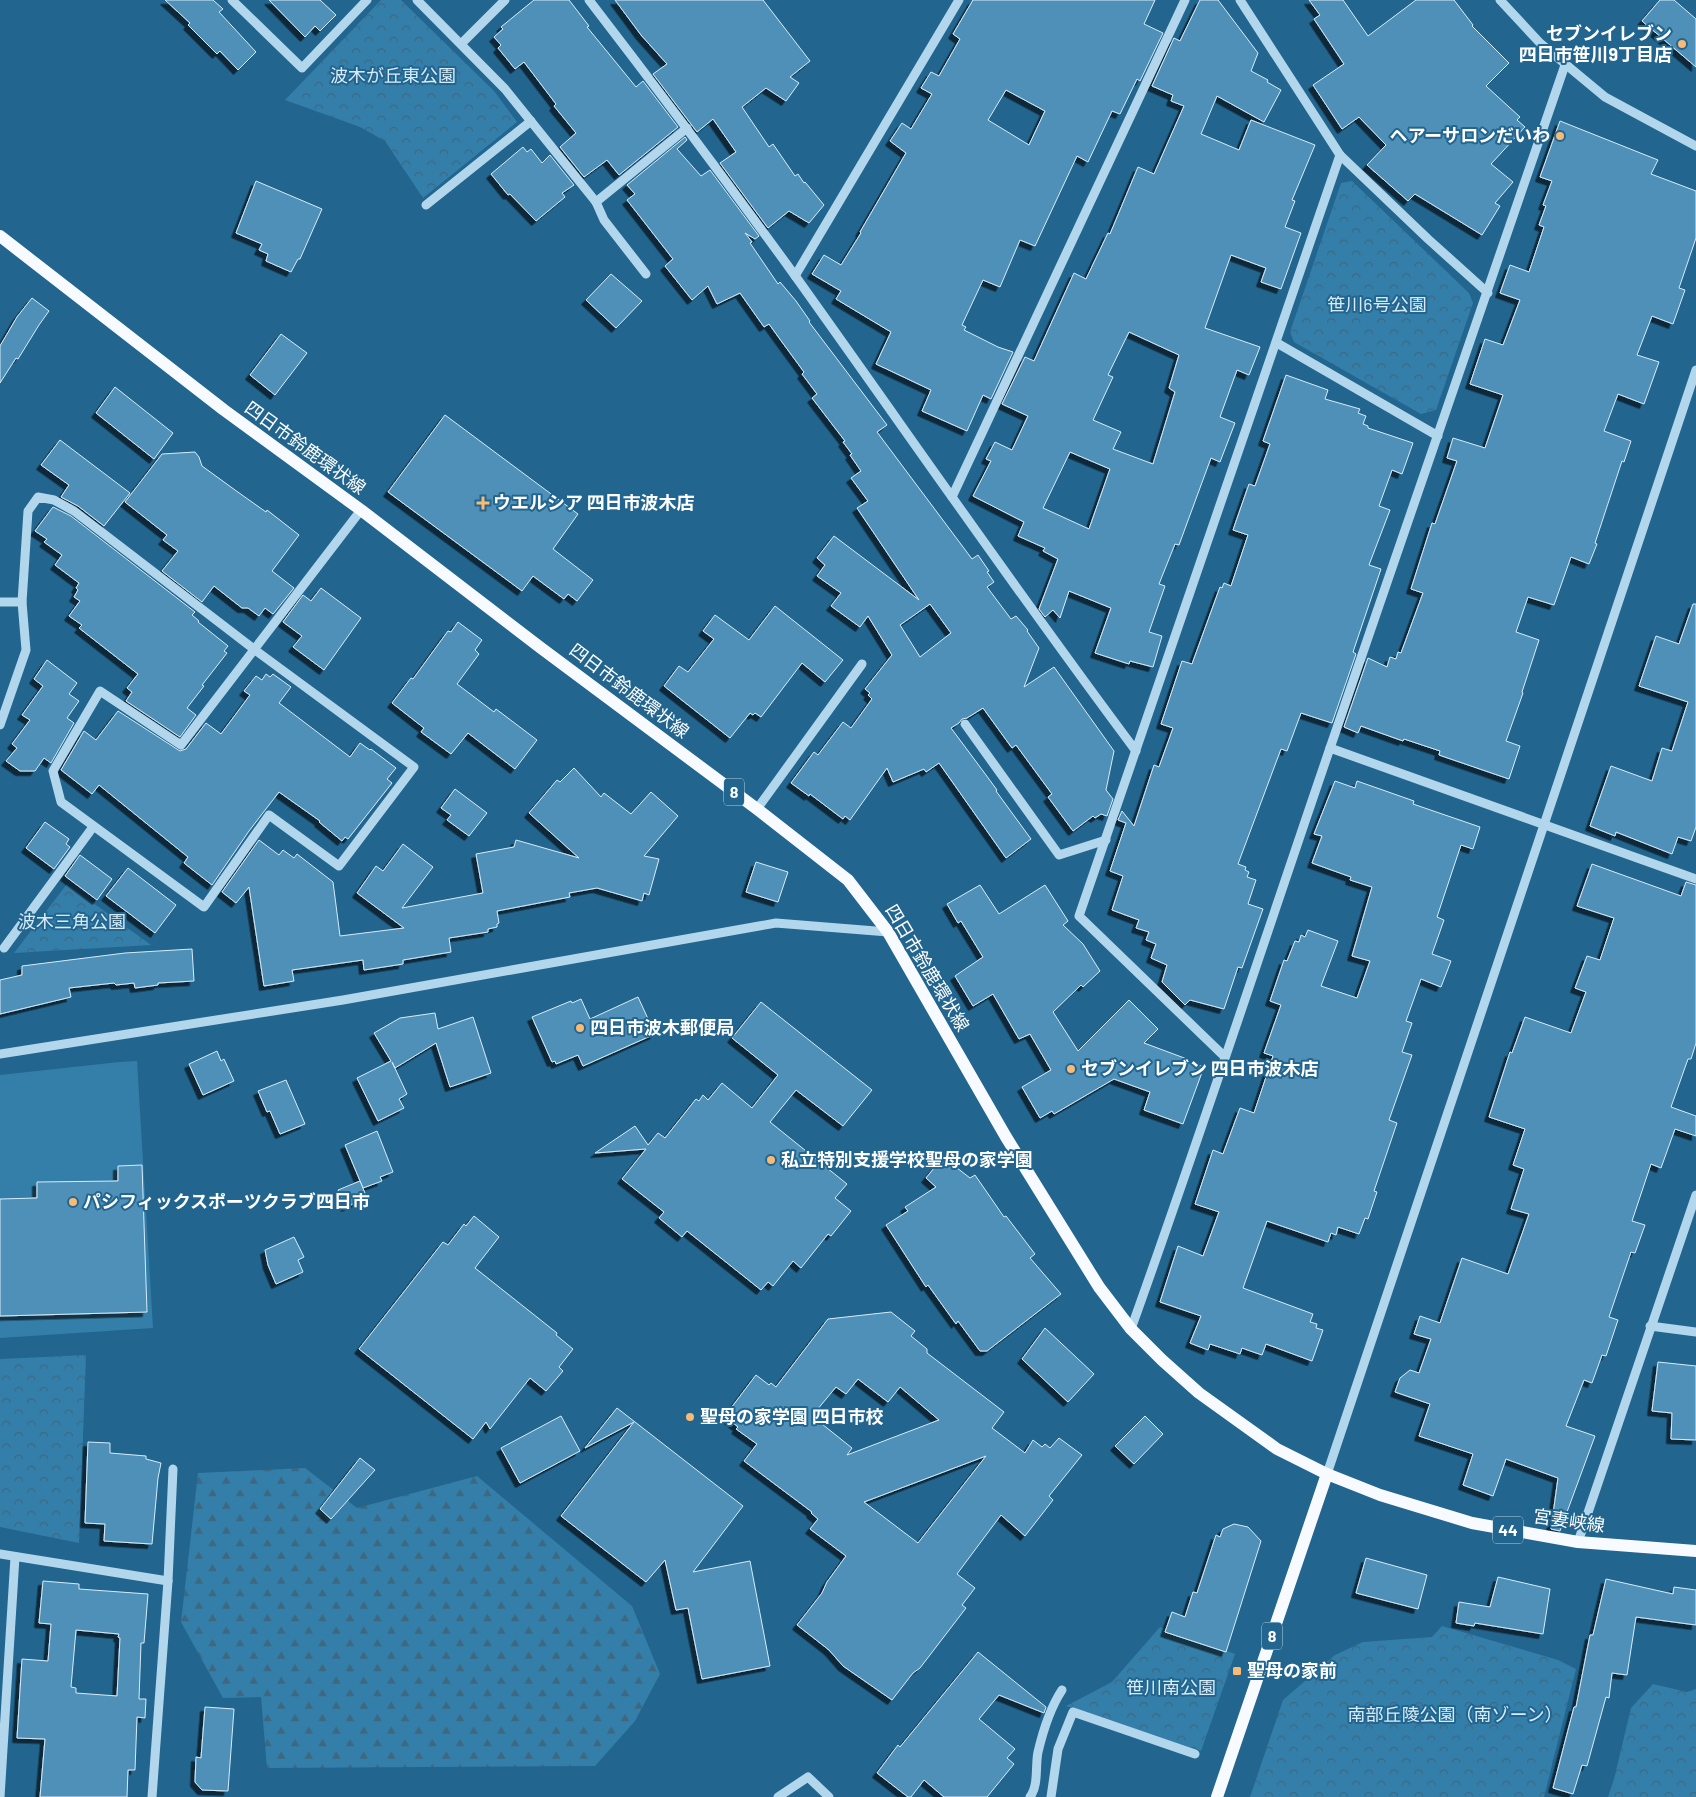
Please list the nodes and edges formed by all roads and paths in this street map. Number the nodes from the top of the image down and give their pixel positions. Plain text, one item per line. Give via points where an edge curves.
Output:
1 (232, 0) edge
2 (367, 0) edge
3 (417, 0) edge
4 (505, 0) edge
5 (588, 0) edge
6 (959, 0) edge
7 (1185, 0) edge
8 (1240, 0) edge
9 (1500, 0) edge
10 (461, 44) junction
11 (1564, 65) junction
12 (531, 121) junction
13 (687, 128) junction
14 (1696, 146) edge
15 (1340, 155) junction
16 (596, 202) junction
17 (426, 205) dead end
18 (0, 236) edge
19 (646, 274) dead end
20 (795, 276) junction
21 (1488, 292) junction
22 (1277, 343) junction
23 (1696, 370) edge
24 (1438, 436) junction
25 (952, 497) junction
26 (361, 510) junction
27 (0, 602) edge
28 (22, 602) junction
29 (255, 650) junction
30 (862, 664) dead end
31 (964, 724) dead end
32 (0, 725) edge
33 (1330, 748) junction
34 (1136, 751) junction
35 (758, 809) junction
36 (1545, 825) junction
37 (93, 827) junction
38 (1106, 840) junction
39 (1696, 878) edge
40 (888, 932) junction
41 (4, 948) dead end
42 (0, 1054) edge
43 (1225, 1057) junction
44 (1696, 1195) edge
45 (1650, 1326) junction
46 (1130, 1329) junction
47 (1696, 1332) edge
48 (173, 1469) dead end
49 (1327, 1474) junction
50 (1578, 1542) junction
51 (1696, 1551) edge
52 (0, 1554) edge
53 (15, 1557) junction
54 (168, 1580) junction
55 (1062, 1690) dead end
56 (1195, 1754) dead end
57 (153, 1796) edge
58 (0, 1797) edge
59 (778, 1797) edge
60 (829, 1797) edge
61 (1030, 1797) edge
62 (1051, 1797) edge
63 (1217, 1797) edge

1 - 2 street via 302,68
3 - 10 street
4 - 10 street
5 - 13 street
6 - 20 street
7 - 25 street
8 - 15 street
9 - 11 street
10 - 12 street
11 - 14 street via 1605,97
11 - 21 street
12 - 16 street
12 - 17 street
13 - 16 street
13 - 20 street
15 - 21 street
15 - 22 street
16 - 19 street via 604,220
18 - 26 main road, 四日市鈴鹿環状線 / 8 via 224,410
20 - 25 street
21 - 24 street
22 - 24 street
22 - 34 street
23 - 36 street
24 - 33 street
25 - 34 street
26 - 29 street
26 - 35 main road, 四日市鈴鹿環状線 / 8
27 - 28 street
28 - 29 street via 28,511 38,497 54,500 74,511
28 - 32 street via 26,650
29 - 37 street via 181,745 100,691 53,771 61,802
29 - 37 street via 414,767 339,866 269,816 204,906
30 - 35 street
31 - 38 street via 1059,855
33 - 36 street
33 - 43 street
34 - 38 street
35 - 40 main road, 四日市鈴鹿環状線 / 8 via 848,880
36 - 39 street
36 - 49 street
37 - 41 street
38 - 43 street via 1079,916
40 - 42 street via 776,923 342,1000
40 - 46 main road, 四日市鈴鹿環状線 / 8 via 1006,1137 1099,1288
43 - 46 street
44 - 45 street
45 - 47 street
45 - 50 street
46 - 49 main road, 四日市鈴鹿環状線 / 8 via 1199,1393 1277,1449
48 - 54 street
49 - 50 main road, 宮妻峡線 / 44 via 1380,1495 1472,1523
49 - 63 main road, 8
50 - 51 main road, 宮妻峡線 / 44
52 - 53 street
53 - 54 street
53 - 58 street
54 - 57 street
55 - 61 street via 1054,1703 1038,1752 1034,1791
56 - 62 street via 1073,1712 1058,1749
59 - 60 street via 808,1778

